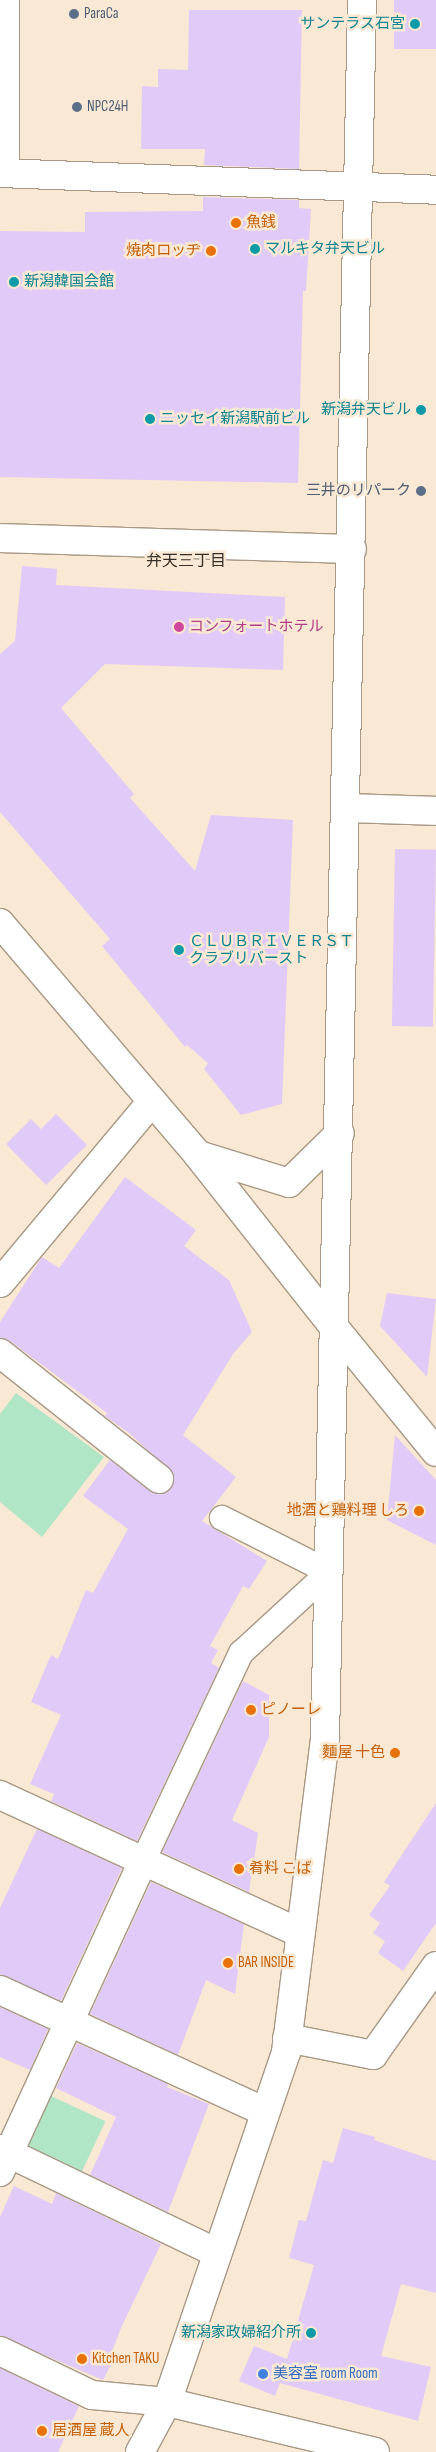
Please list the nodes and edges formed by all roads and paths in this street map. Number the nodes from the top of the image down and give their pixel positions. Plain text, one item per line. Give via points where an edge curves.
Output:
1 (5, 0) edge
2 (362, 0) edge
3 (2, 173) edge
4 (360, 188) junction
5 (436, 190) edge
6 (0, 538) edge
7 (352, 549) junction
8 (346, 808) junction
9 (436, 811) edge
10 (0, 923) edge
11 (152, 1101) junction
12 (340, 1134) junction
13 (198, 1155) junction
14 (0, 1283) edge
15 (334, 1327) junction
16 (0, 1353) edge
17 (436, 1452) edge
18 (159, 1479) dead end
19 (222, 1518) dead end
20 (329, 1572) junction
21 (0, 1795) edge
22 (143, 1861) junction
23 (300, 1933) junction
24 (436, 1966) edge
25 (0, 1990) edge
26 (69, 2022) junction
27 (287, 2038) junction
28 (265, 2112) junction
29 (3, 2158) edge
30 (217, 2253) junction
31 (0, 2351) edge
32 (167, 2402) junction
33 (140, 2452) edge
34 (375, 2452) edge

1 - 3 street
2 - 4 street
3 - 4 street
4 - 5 street
4 - 7 street
6 - 7 street
7 - 8 street
8 - 9 street
8 - 12 street
10 - 11 street
11 - 13 street
11 - 14 street
12 - 13 street via 289,1183
12 - 15 street
13 - 15 street
15 - 17 street
15 - 20 street
16 - 18 street
19 - 20 lane
20 - 22 lane via 240,1653
20 - 23 street via 325,1739
21 - 22 street
22 - 23 street
22 - 26 street
23 - 27 street
24 - 27 street via 372,2055
25 - 26 street
26 - 28 street
26 - 29 street
27 - 28 street via 286,2052
28 - 30 street
29 - 30 street
30 - 32 street
31 - 32 street via 92,2395
32 - 33 street
32 - 34 street

